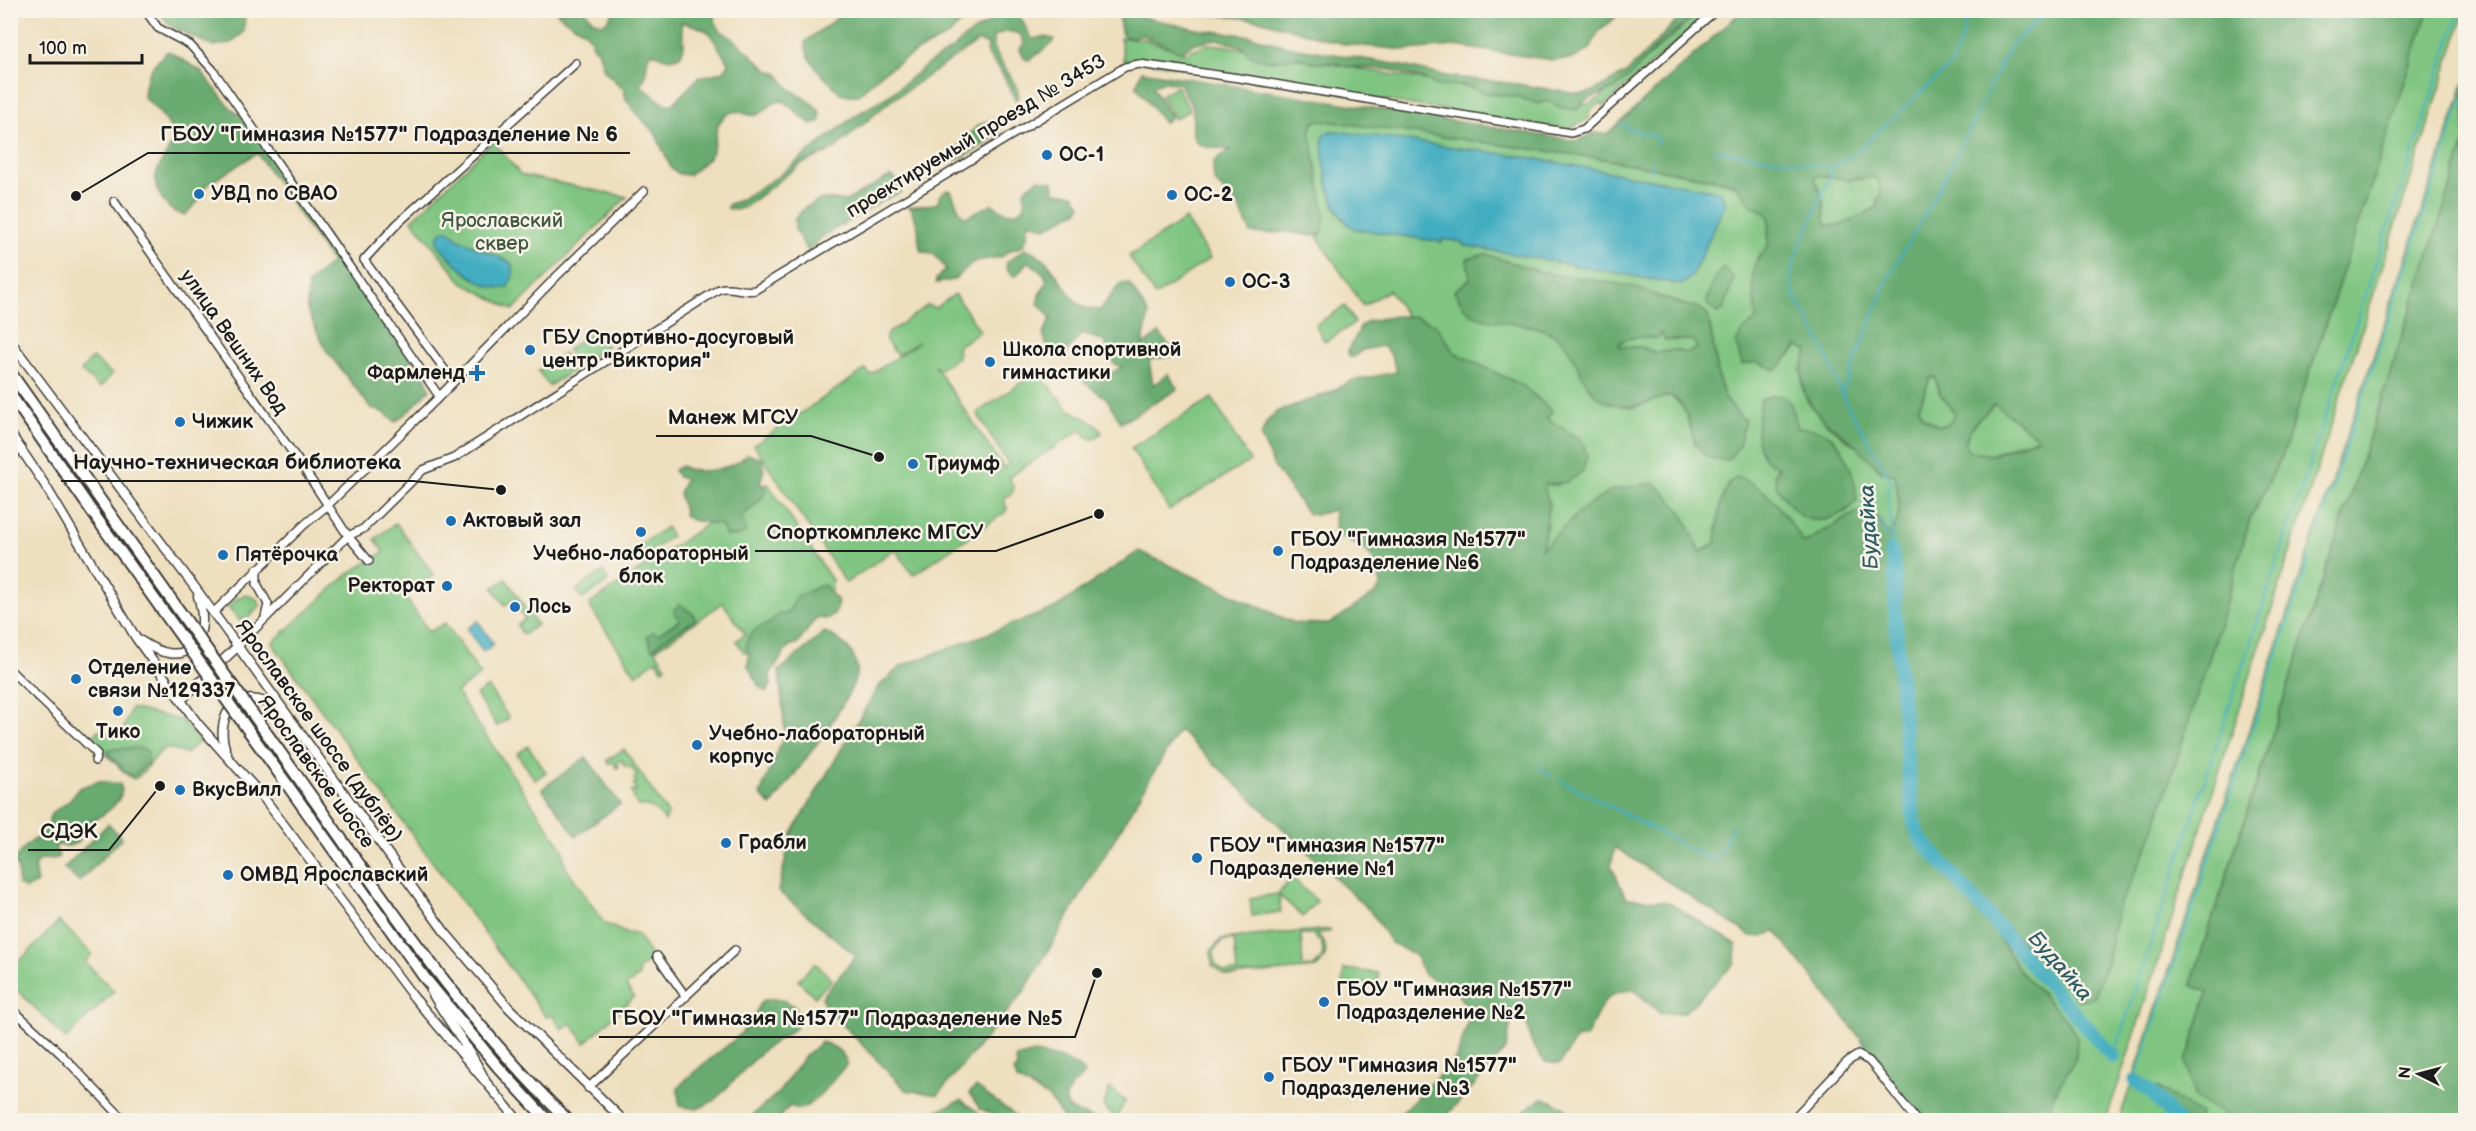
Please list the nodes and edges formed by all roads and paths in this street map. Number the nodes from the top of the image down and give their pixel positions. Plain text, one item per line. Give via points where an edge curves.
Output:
1 (145, 10) edge
2 (1716, 10) edge
3 (576, 63) dead end
4 (644, 191) dead end
5 (114, 201) dead end
6 (10, 341) edge
7 (10, 372) edge
8 (453, 381) junction
9 (10, 394) edge
10 (440, 396) junction
11 (10, 433) edge
12 (21, 448) junction
13 (10, 458) edge
14 (328, 505) junction
15 (348, 536) junction
16 (369, 561) dead end
17 (257, 569) junction
18 (196, 588) junction
19 (213, 613) junction
20 (263, 621) junction
21 (136, 638) junction
22 (238, 646) junction
23 (10, 670) edge
24 (181, 700) junction
25 (290, 717) junction
26 (230, 758) junction
27 (95, 761) dead end
28 (735, 950) dead end
29 (657, 957) dead end
30 (424, 977) junction
31 (686, 997) junction
32 (10, 1007) edge
33 (588, 1089) junction
34 (492, 1093) junction
35 (124, 1120) edge
36 (518, 1120) edge
37 (547, 1120) edge
38 (568, 1120) edge
39 (623, 1120) edge
40 (1791, 1120) edge
41 (1916, 1120) edge

1 - 10 street via 158,28 190,45 213,70
2 - 15 street, проектируемый проезд № 3453 via 1584,129 1571,133 1239,78 1139,64 1125,67 755,290 719,289 454,458 423,470 363,529
3 - 8 street via 397,224 364,260
4 - 8 street
5 - 14 street, улица Вешних Вод
6 - 18 street, Ярославское шоссе (дублёр)
7 - 38 main road, Ярославское шоссе, bridge via 435,969 509,1059
8 - 10 street
9 - 30 main road, Ярославское шоссе, bridge
10 - 14 street
11 - 12 street
12 - 13 street
12 - 21 street
14 - 15 street, улица Вешних Вод
14 - 17 street
15 - 16 street, улица Вешних Вод
15 - 20 street, проектируемый проезд № 3453
17 - 19 street
17 - 20 street via 257,584 268,604
18 - 19 street, Ярославское шоссе (дублёр)
18 - 21 street via 203,615 201,636 189,650 164,652
19 - 22 street, Ярославское шоссе (дублёр)
20 - 22 street, проектируемый проезд № 3453
21 - 24 street
22 - 24 street
22 - 25 street, Ярославское шоссе (дублёр)
23 - 27 street via 97,754
24 - 26 street
25 - 26 street via 261,701 238,703 228,712 222,728
25 - 33 street, Ярославское шоссе (дублёр) via 444,931 477,972
26 - 34 street
28 - 31 street
29 - 31 street
30 - 34 street
30 - 37 main road, Ярославское шоссе
31 - 33 street
32 - 35 street
33 - 39 street, Ярославское шоссе (дублёр)
34 - 36 street
40 - 41 street via 1858,1055 1869,1060

